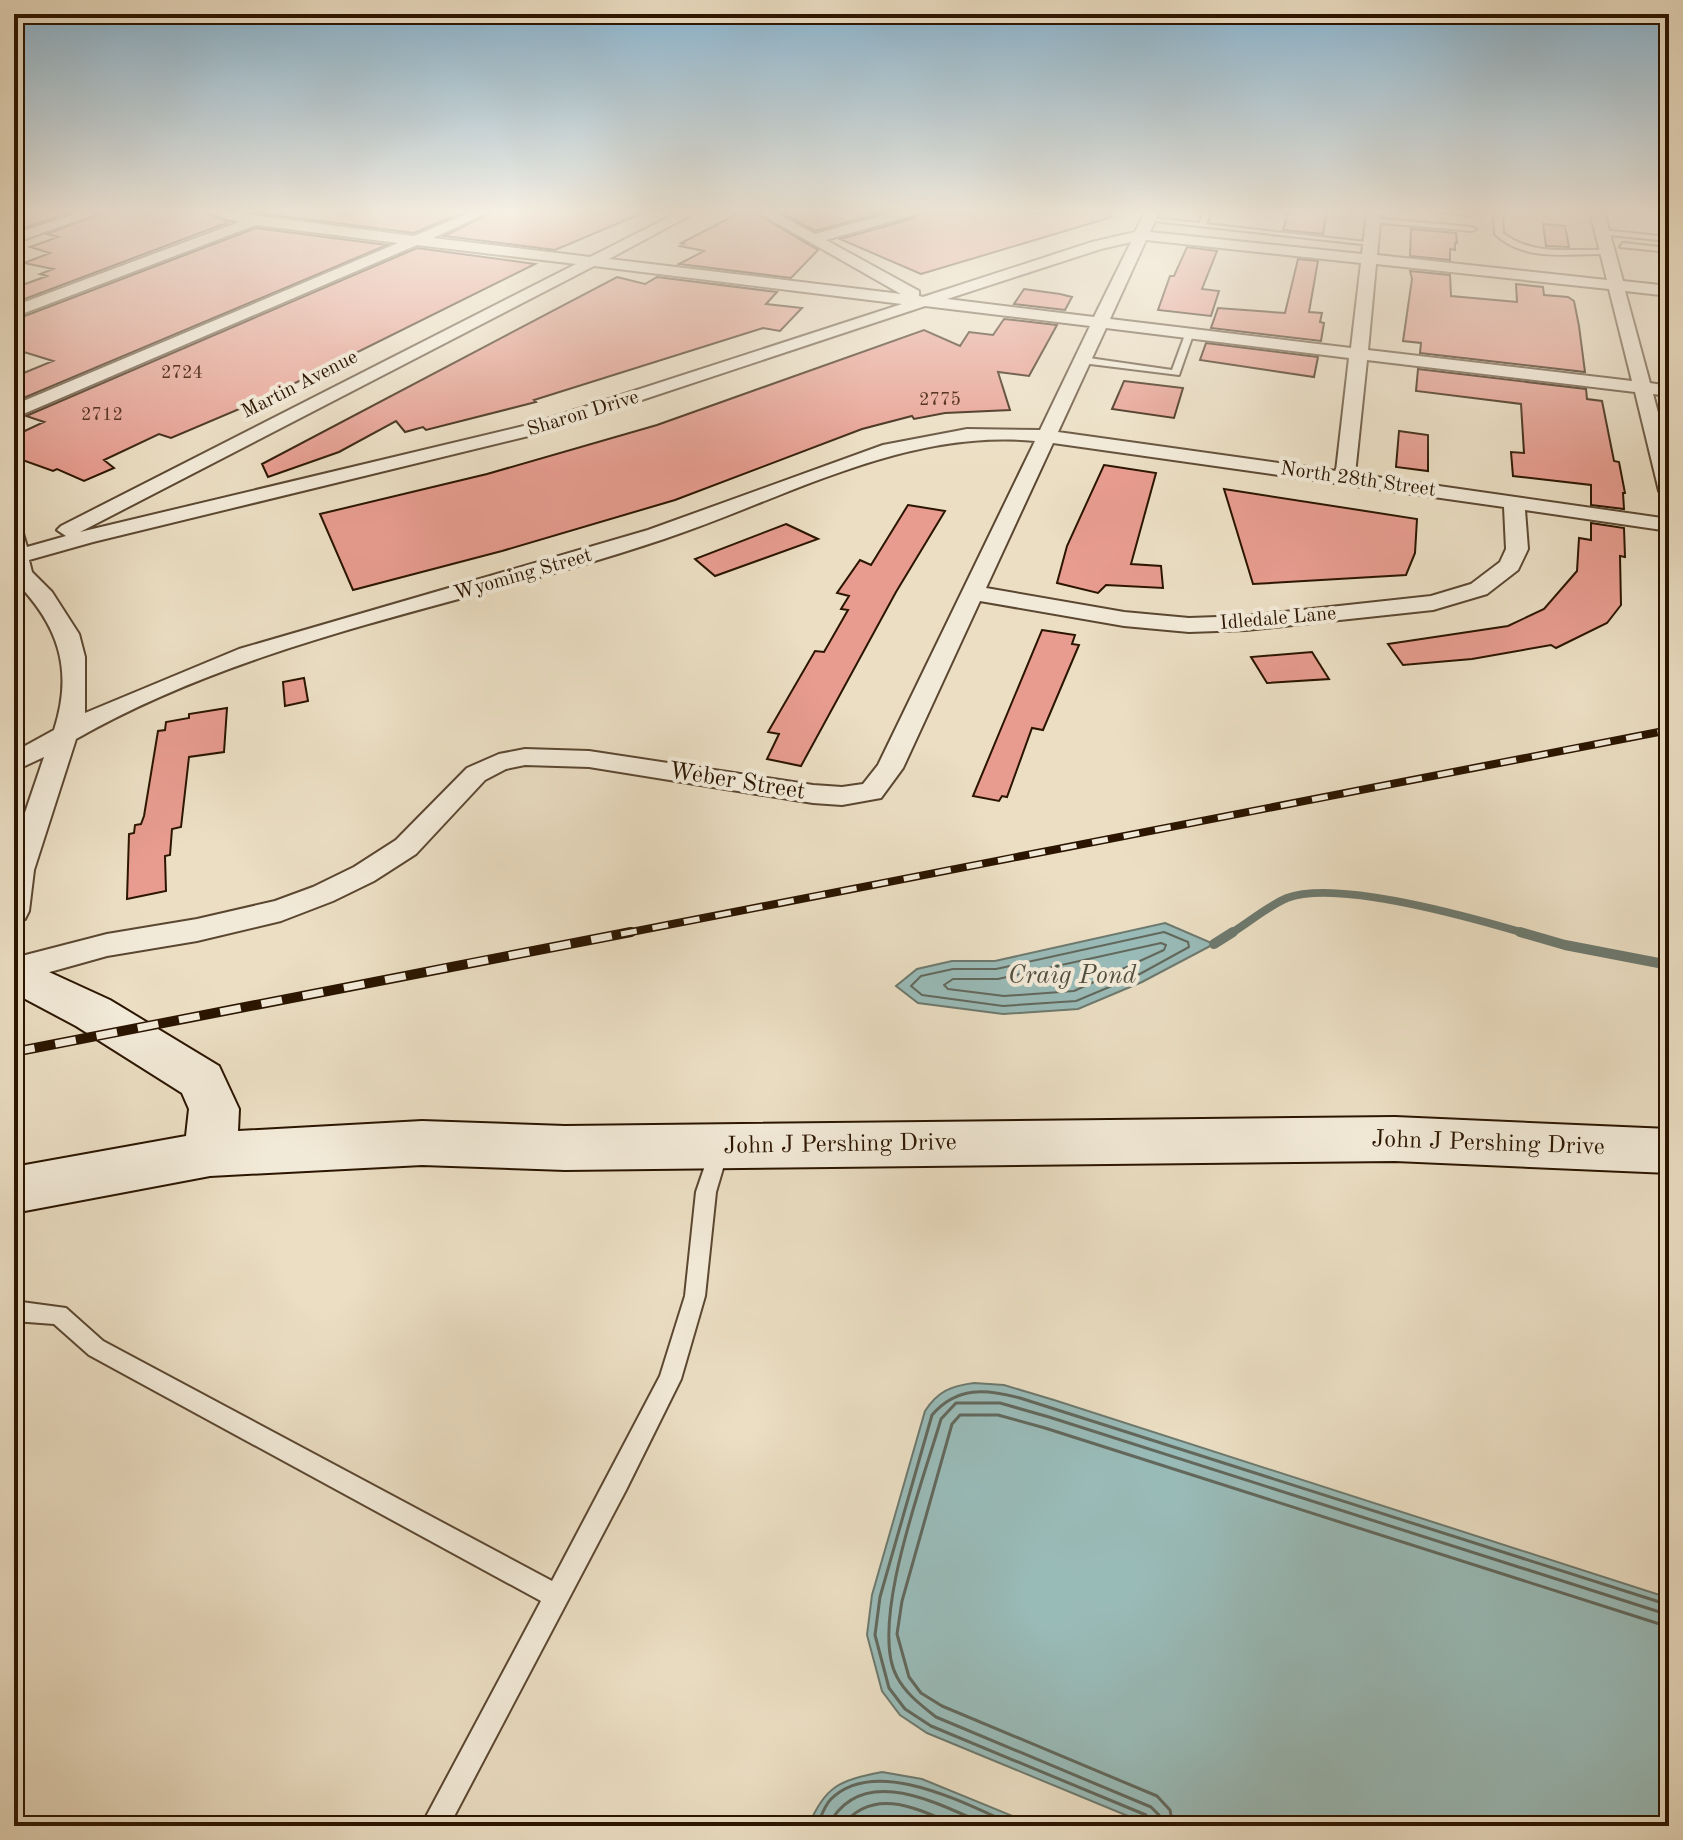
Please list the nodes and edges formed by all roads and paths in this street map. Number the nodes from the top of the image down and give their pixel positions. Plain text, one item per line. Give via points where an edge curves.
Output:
1 (51, 298) edge
2 (279, 298) edge
3 (521, 298) edge
4 (892, 298) edge
5 (920, 298) edge
6 (939, 298) edge
7 (1111, 298) edge
8 (1365, 298) edge
9 (1619, 298) edge
10 (927, 302) junction
11 (14, 312) edge
12 (1100, 322) junction
13 (1190, 332) junction
14 (1359, 353) junction
15 (1082, 360) junction
16 (1642, 388) junction
17 (1669, 391) edge
18 (14, 412) edge
19 (1046, 436) junction
20 (169, 476) junction
21 (1345, 478) junction
22 (1669, 491) edge
23 (1514, 503) junction
24 (210, 507) junction
25 (1669, 525) edge
26 (15, 552) edge
27 (973, 593) junction
28 (66, 733) junction
29 (14, 763) edge
30 (14, 911) edge
31 (14, 971) edge
32 (720, 1147) junction
33 (1669, 1151) edge
34 (210, 1154) junction
35 (14, 1190) edge
36 (14, 1311) edge
37 (557, 1597) junction
38 (434, 1826) edge

1 - 11 street
2 - 18 street
3 - 20 street, Martin Avenue
4 - 10 street
5 - 10 street
6 - 10 street, Sharon Drive
7 - 12 street, Weber Street
8 - 14 street
9 - 16 street
10 - 12 street
10 - 24 street, Sharon Drive via 538,428
12 - 13 street
12 - 15 street, Weber Street
13 - 14 street
13 - 15 lane via 1176,373
14 - 16 street
14 - 21 street
15 - 19 street, Weber Street
16 - 17 street
16 - 22 street
19 - 21 street, North 28th Street
19 - 27 street, Weber Street
19 - 28 street, Wyoming Street via 967,435 890,449 656,535 247,654 112,708
20 - 24 street
20 - 26 street, Martin Avenue
21 - 23 street, North 28th Street
23 - 25 street, North 28th Street
23 - 27 street, Idledale Lane via 1517,549 1510,565 1479,589 1433,603 1189,625
24 - 26 street, Sharon Drive
26 - 28 street via 21,574 57,615 69,640 74,707
27 - 31 street, Weber Street via 890,768 871,792 813,794 589,759 525,757 499,762 476,774 406,847 323,894 281,910 107,945
28 - 29 street, Wyoming Street
28 - 30 street via 20,870
31 - 34 main road via 202,1080 214,1109
32 - 33 main road, John J Pershing Drive via 1395,1139
32 - 34 main road, John J Pershing Drive via 422,1143
32 - 37 lane via 706,1192 695,1296 670,1379
34 - 35 main road, John J Pershing Drive
36 - 37 lane via 59,1315 96,1348
37 - 38 lane

